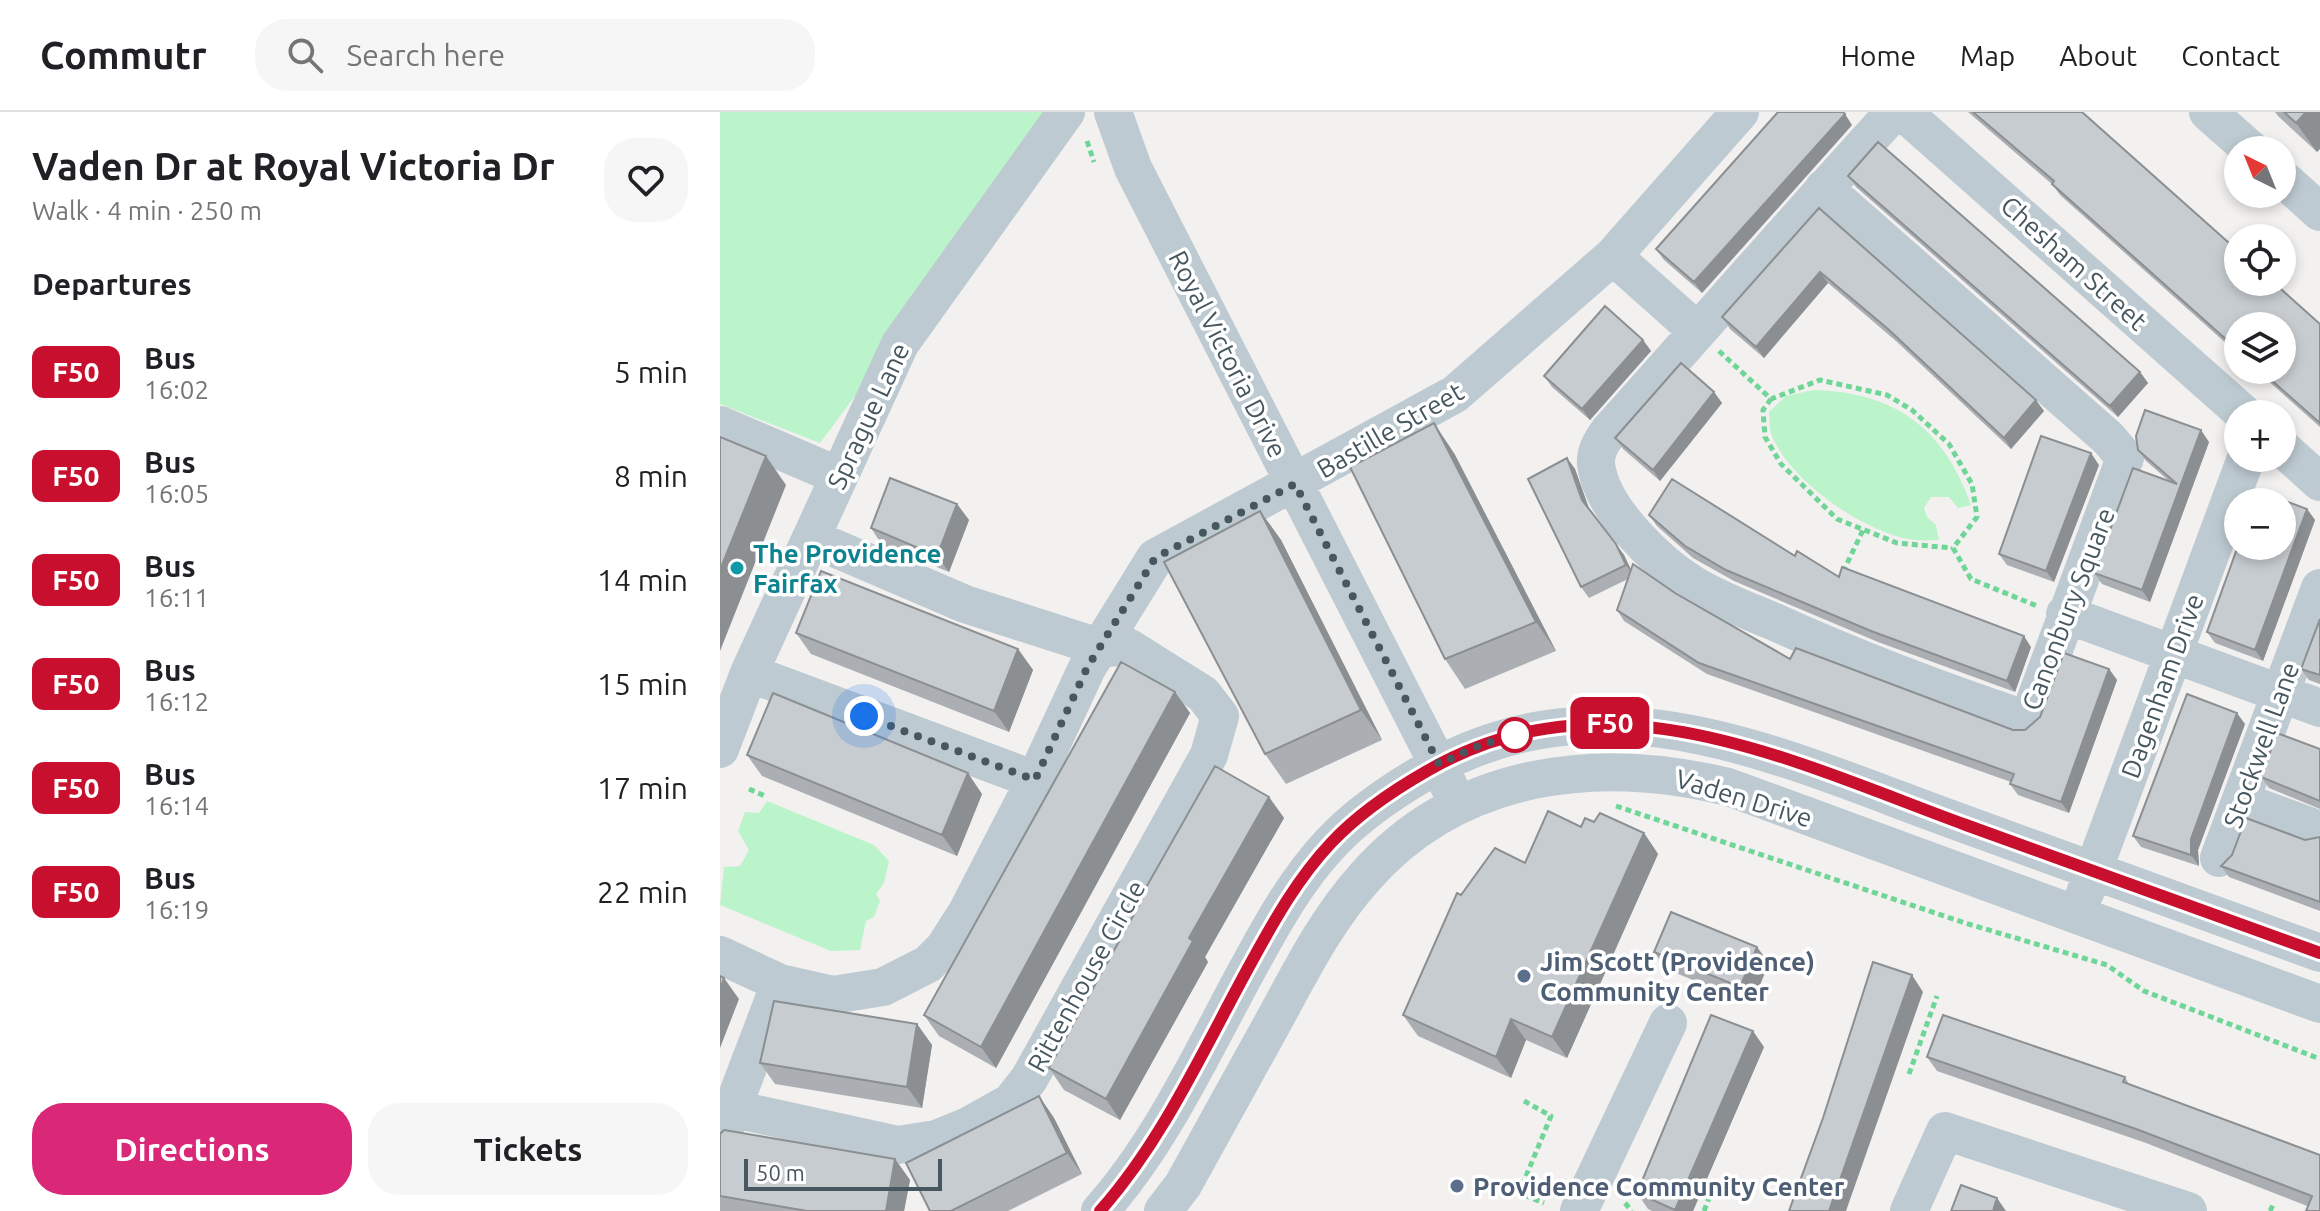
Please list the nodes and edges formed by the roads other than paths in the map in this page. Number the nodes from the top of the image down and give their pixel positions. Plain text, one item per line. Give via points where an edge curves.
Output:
1 (1066, 112) edge
2 (1113, 112) edge
3 (1740, 112) edge
4 (1894, 112) edge
5 (1903, 112) edge
6 (2208, 112) edge
7 (2235, 136) edge
8 (1824, 188) junction
9 (2296, 191) edge
10 (2320, 212) edge
11 (1613, 256) junction
12 (1706, 338) junction
13 (2228, 400) edge
14 (720, 425) edge
15 (2296, 461) edge
16 (2241, 472) edge
17 (839, 476) junction
18 (2320, 482) edge
19 (1295, 484) junction
20 (811, 538) junction
21 (2320, 588) edge
22 (2052, 610) junction
23 (1102, 648) junction
24 (2173, 655) junction
25 (749, 673) junction
26 (2280, 692) junction
27 (2320, 708) edge
28 (720, 749) edge
29 (1439, 764) junction
30 (1035, 780) junction
31 (2241, 801) junction
32 (1458, 807) junction
33 (2320, 830) edge
34 (2219, 858) dead end
35 (2094, 871) junction
36 (2076, 914) junction
37 (2320, 953) edge
38 (720, 955) edge
39 (780, 983) junction
40 (2320, 1004) edge
41 (1668, 1023) dead end
42 (727, 1125) edge
43 (1561, 1207) edge
44 (1100, 1211) edge
45 (1163, 1211) edge
46 (1909, 1211) edge
47 (2188, 1211) edge

1 - 17 street, Sprague Lane via 900,344
2 - 19 street, Royal Victoria Drive via 1133,168
3 - 11 street, Bastille Street
4 - 8 street, Canonbury Square
5 - 13 street, Chesham Street
6 - 7 street
8 - 12 street, Canonbury Square
8 - 22 street, Canonbury Square via 2125,458
9 - 10 street
11 - 12 street
11 - 19 street, Bastille Street via 1455,394
12 - 22 street, Canonbury Square via 1599,445 1596,463 1625,525 1663,562 1733,606 2028,720
14 - 17 street
15 - 18 street
16 - 24 street, Dagenham Drive
17 - 20 street, Sprague Lane
19 - 23 street, Bastille Street via 1155,558
19 - 29 street, Royal Victoria Drive
20 - 23 street via 965,604
20 - 25 street, Sprague Lane
21 - 26 street, Stockwell Lane
22 - 24 street
23 - 30 street, Bastille Street via 1087,668
23 - 42 street, Rittenhouse Circle via 1128,647 1203,694 1220,716 1209,755 1029,1079 1011,1102 936,1139 898,1145
24 - 26 street
24 - 35 street, Dagenham Drive
25 - 28 street, Sprague Lane
25 - 30 street
26 - 27 street
26 - 31 street, Stockwell Lane
29 - 32 street, Royal Victoria Drive
29 - 35 street, Vaden Drive via 1480,745 1563,725 1649,725 1693,732 1790,761
29 - 44 street, Vaden Drive via 1352,821 1311,865 1282,907 1139,1164
30 - 39 street, Bastille Street via 967,912 928,964 883,987 833,995
31 - 33 street
31 - 34 street, Stockwell Lane
32 - 36 street, Vaden Drive via 1501,789 1566,773 1642,771 1685,777 1728,787
32 - 45 street, Vaden Drive via 1390,851 1342,904 1183,1185
35 - 36 street, Dagenham Drive
35 - 37 street, Vaden Drive
36 - 40 street, Vaden Drive
38 - 39 street, Bastille Street
39 - 42 street, Rittenhouse Circle
41 - 43 street
46 - 47 street via 1945,1131

